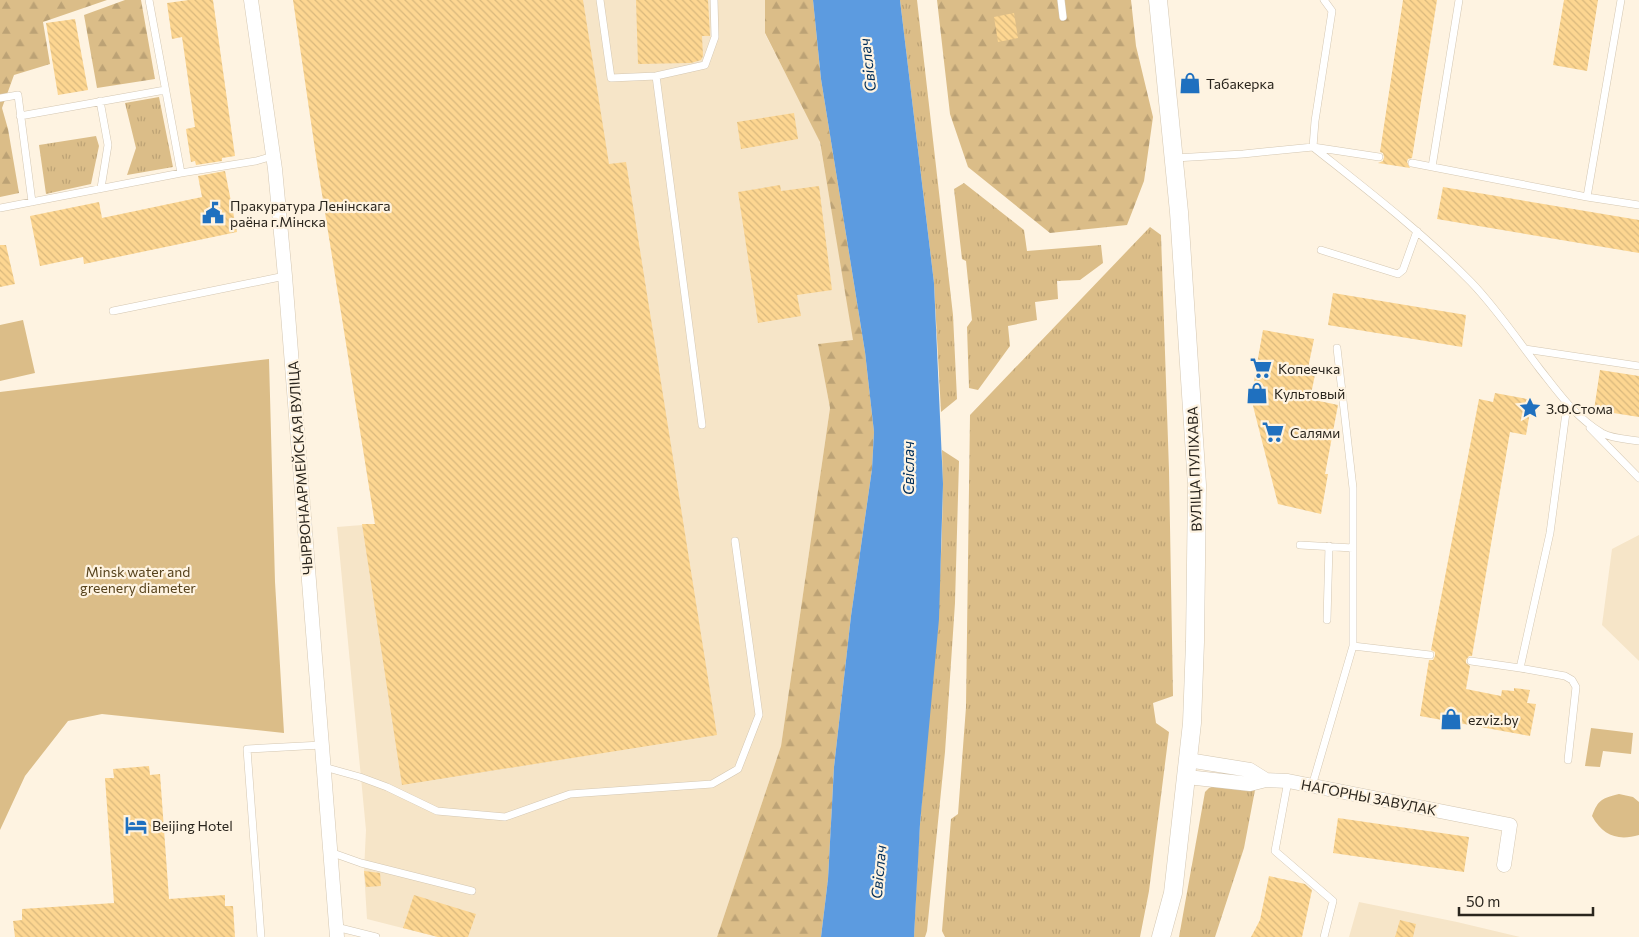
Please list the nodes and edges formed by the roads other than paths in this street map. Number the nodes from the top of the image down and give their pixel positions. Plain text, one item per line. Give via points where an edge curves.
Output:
1 (149, 0) edge
2 (251, 0) edge
3 (600, 0) edge
4 (714, 0) edge
5 (1060, 0) edge
6 (1158, 0) edge
7 (1324, 0) edge
8 (1459, 0) edge
9 (1620, 0) edge
10 (1063, 18) dead end
11 (656, 76) junction
12 (165, 90) junction
13 (0, 98) edge
14 (100, 101) junction
15 (20, 116) junction
16 (1313, 147) junction
17 (273, 156) junction
18 (1379, 157) dead end
19 (1175, 158) junction
20 (1412, 163) dead end
21 (1432, 167) junction
22 (181, 173) junction
23 (101, 188) junction
24 (1587, 196) junction
25 (32, 202) junction
26 (1639, 205) edge
27 (0, 208) edge
28 (1417, 231) junction
29 (1321, 250) dead end
30 (285, 276) junction
31 (113, 311) dead end
32 (1337, 348) dead end
33 (1525, 350) junction
34 (1639, 366) edge
35 (1567, 405) junction
36 (702, 425) dead end
37 (1639, 441) edge
38 (1639, 478) edge
39 (735, 541) dead end
40 (1300, 545) dead end
41 (1329, 546) junction
42 (1353, 548) junction
43 (1327, 620) dead end
44 (1353, 646) junction
45 (1430, 655) dead end
46 (1471, 661) dead end
47 (1520, 668) junction
48 (322, 745) junction
49 (1568, 760) dead end
50 (324, 767) junction
51 (1187, 769) junction
52 (1288, 781) junction
53 (1312, 786) junction
54 (330, 852) junction
55 (1504, 865) dead end
56 (472, 891) dead end
57 (336, 932) edge
58 (261, 937) edge
59 (376, 937) edge
60 (1161, 937) edge
61 (1324, 937) edge

1 - 12 lane
2 - 17 street, ЧЫРВОНААРМЕЙСКАЯ ВУЛІЦА
3 - 11 lane via 611,78
4 - 11 lane via 715,36 705,65
5 - 10 lane
6 - 19 street, ВУЛІЦА ПУЛІХАВА
7 - 16 lane via 1332,11 1314,121
8 - 21 lane
9 - 24 lane
11 - 36 lane
12 - 14 lane
12 - 22 lane
13 - 15 lane via 18,95
14 - 15 lane
14 - 23 lane via 108,145
15 - 25 lane
16 - 18 lane
16 - 19 lane
16 - 28 lane
17 - 22 lane
17 - 30 street, ЧЫРВОНААРМЕЙСКАЯ ВУЛІЦА
19 - 51 street, ВУЛІЦА ПУЛІХАВА via 1197,485 1195,642
20 - 21 lane
21 - 24 lane
22 - 23 lane
23 - 25 lane
24 - 26 lane
25 - 27 lane
28 - 29 lane via 1404,270 1398,274
28 - 33 lane via 1472,284
30 - 31 lane
30 - 48 street, ЧЫРВОНААРМЕЙСКАЯ ВУЛІЦА
32 - 42 lane via 1353,488
33 - 34 lane
33 - 35 lane
35 - 37 lane via 1603,433
35 - 38 lane
35 - 47 lane via 1550,533
39 - 50 lane via 758,715 738,769 712,784 570,794 505,816 437,811 387,787
40 - 41 lane
41 - 42 lane
41 - 43 lane
42 - 44 lane
44 - 45 lane
44 - 53 lane
46 - 47 lane
47 - 49 lane via 1565,676 1576,687
48 - 50 street, ЧЫРВОНААРМЕЙСКАЯ ВУЛІЦА
48 - 58 lane via 247,749
50 - 54 street, ЧЫРВОНААРМЕЙСКАЯ ВУЛІЦА
51 - 52 street, НАГОРНЫ ЗАВУЛАК via 1250,770 1266,780
51 - 60 street, ВУЛІЦА ПУЛІХАВА via 1173,893
52 - 53 street, НАГОРНЫ ЗАВУЛАК
52 - 61 lane via 1275,851 1333,901
53 - 55 street, НАГОРНЫ ЗАВУЛАК via 1510,825
54 - 56 lane
54 - 57 street, ЧЫРВОНААРМЕЙСКАЯ ВУЛІЦА
57 - 59 lane

